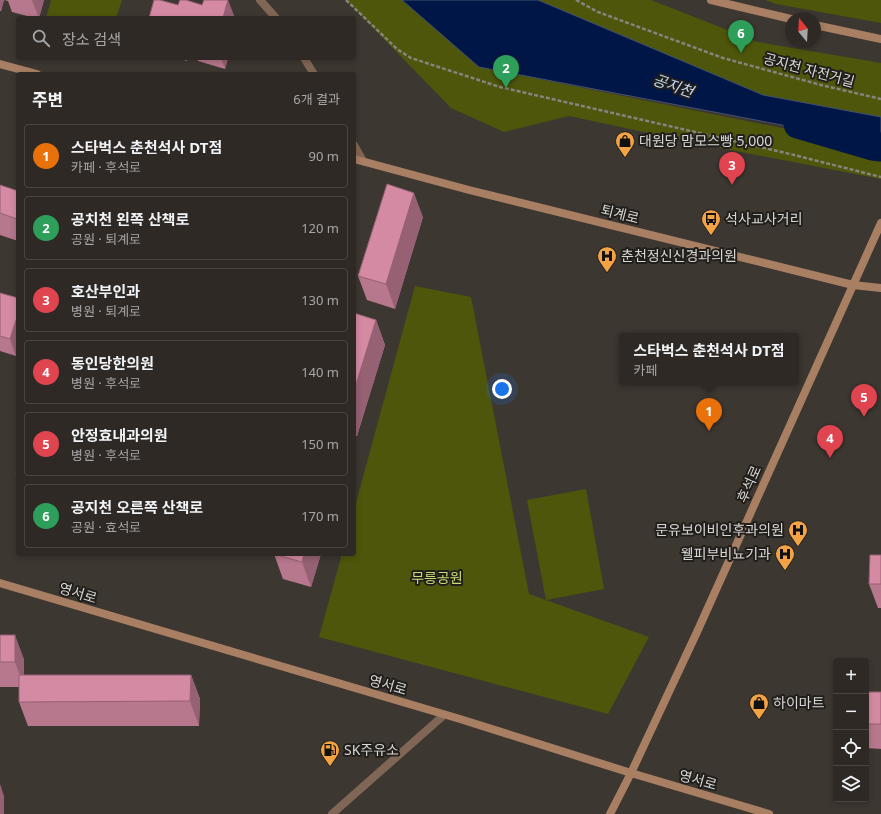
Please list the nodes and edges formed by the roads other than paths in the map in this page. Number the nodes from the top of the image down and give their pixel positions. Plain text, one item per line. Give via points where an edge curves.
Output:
1 (260, 0) edge
2 (711, 0) edge
3 (274, 16) edge
4 (785, 18) edge
5 (821, 26) edge
6 (881, 39) edge
7 (305, 60) edge
8 (0, 64) edge
9 (30, 72) edge
10 (313, 72) edge
11 (356, 149) edge
12 (356, 159) edge
13 (363, 161) junction
14 (881, 223) edge
15 (854, 285) junction
16 (881, 288) edge
17 (0, 583) edge
18 (444, 715) junction
19 (631, 773) junction
20 (332, 814) edge
21 (610, 814) edge
22 (769, 814) edge

1 - 3 street
2 - 4 street
5 - 6 street
7 - 10 street
8 - 9 street
11 - 13 street
12 - 13 street, 퇴계로
13 - 15 street, 퇴계로 via 469,190
14 - 15 street, 후석로
15 - 16 street, 퇴계로
15 - 19 street, 후석로
17 - 18 street, 영서로
18 - 19 street, 영서로
18 - 20 street
19 - 21 street, 후석로
19 - 22 street, 영서로

